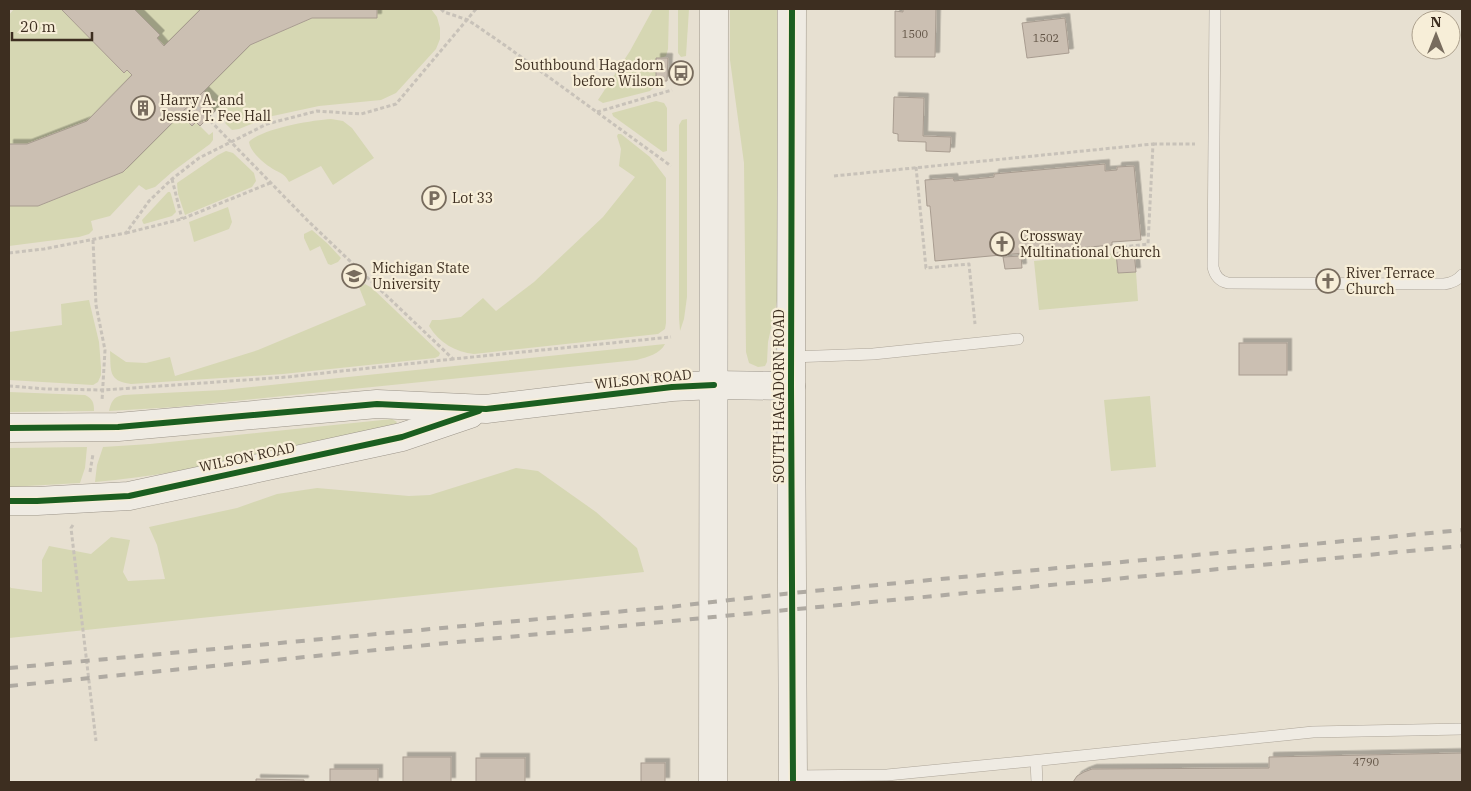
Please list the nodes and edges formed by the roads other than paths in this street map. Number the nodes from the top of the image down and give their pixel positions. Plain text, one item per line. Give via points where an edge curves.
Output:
1 (714, 9) edge
2 (792, 9) edge
3 (1215, 9) edge
4 (1462, 275) edge
5 (1018, 339) dead end
6 (791, 357) junction
7 (714, 385) junction
8 (791, 386) junction
9 (486, 409) junction
10 (9, 428) edge
11 (9, 502) edge
12 (1462, 729) edge
13 (1036, 761) junction
14 (793, 779) edge
15 (887, 779) edge
16 (713, 782) edge
17 (1037, 782) edge

1 - 7 street
2 - 6 street, SOUTH HAGADORN ROAD
3 - 4 lane via 1213,267 1217,277 1228,283 1444,284 1452,283
5 - 6 lane via 873,354
6 - 8 street, SOUTH HAGADORN ROAD
7 - 8 street, WILSON ROAD
7 - 9 street, WILSON ROAD
7 - 16 street
8 - 14 street, SOUTH HAGADORN ROAD
9 - 10 street, WILSON ROAD via 377,404 118,427
9 - 11 street, WILSON ROAD via 402,437 129,496
12 - 13 lane via 1312,732
13 - 15 lane
13 - 17 lane
14 - 15 lane

